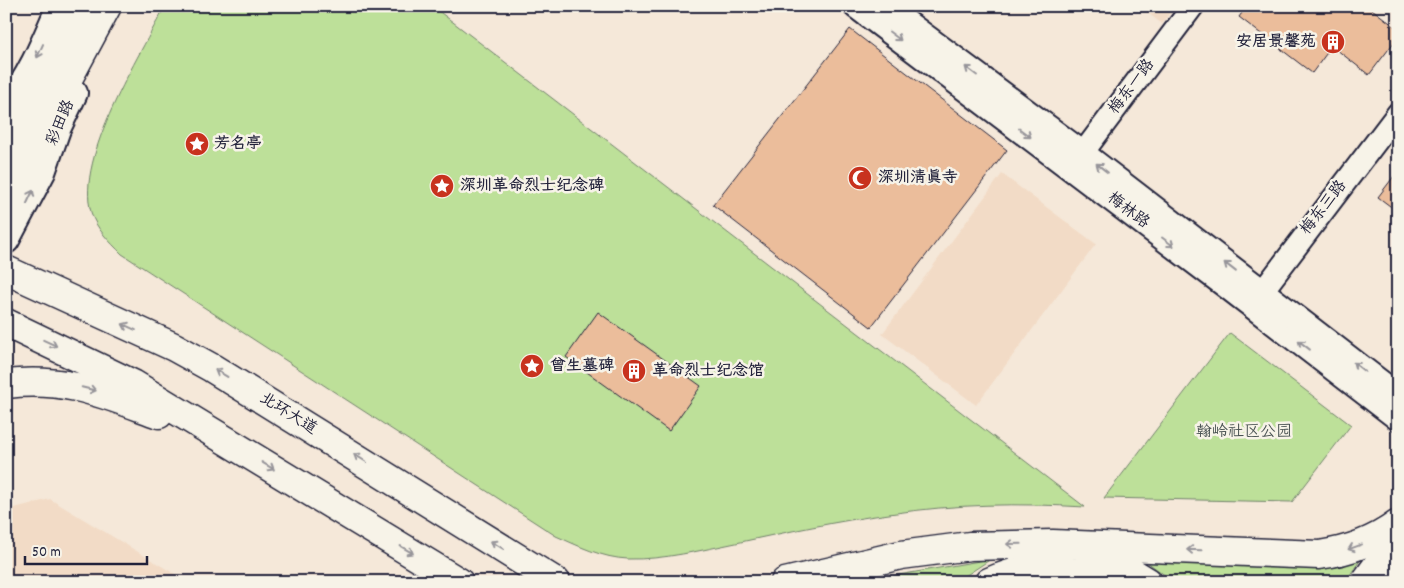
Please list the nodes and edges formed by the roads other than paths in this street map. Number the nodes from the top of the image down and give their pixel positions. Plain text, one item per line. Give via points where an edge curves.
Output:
1 (60, 6) edge
2 (77, 6) edge
3 (85, 6) edge
4 (107, 6) edge
5 (115, 6) edge
6 (120, 6) edge
7 (856, 6) edge
8 (884, 6) edge
9 (1192, 6) edge
10 (102, 37) junction
11 (64, 43) junction
12 (1398, 113) edge
13 (34, 118) edge
14 (6, 150) edge
15 (1076, 161) junction
16 (6, 189) edge
17 (6, 240) edge
18 (6, 270) edge
19 (1257, 298) junction
20 (6, 323) edge
21 (6, 384) edge
22 (1398, 396) edge
23 (1398, 418) edge
24 (234, 445) junction
25 (1398, 524) edge
26 (1398, 537) edge
27 (1053, 544) junction
28 (547, 576) edge
29 (1398, 578) edge
30 (459, 582) edge
31 (566, 582) edge
32 (785, 582) edge
33 (989, 582) edge
34 (1103, 582) edge
35 (1148, 582) edge
36 (1365, 582) edge
37 (1395, 582) edge

1 -> 13 main road via 17,92
2 - 11 main road
3 - 11 main road, 彩田路
4 - 13 highway
5 - 10 main road, 彩田路
6 - 10 main road
7 -> 15 main road, 梅林路
15 -> 8 main road, 梅林路
9 - 15 street, 梅东一路
10 - 13 main road, 彩田路
11 - 13 main road, 彩田路
12 - 19 street, 梅东三路
13 - 14 main road, 彩田路
13 - 16 highway
17 -> 13 main road, 彩田路 via 42,172
15 - 19 main road, 梅林路
28 -> 18 highway, 北环大道 via 278,407 174,347
22 -> 19 main road, 梅林路
23 -> 19 main road, 梅林路
20 -> 24 highway via 133,384
21 -> 24 highway via 46,381 98,391
24 -> 30 highway
25 -> 27 highway via 1368,542 1319,555
26 - 36 highway
27 -> 32 highway via 935,549
27 - 35 highway via 1115,562
28 - 31 highway, 北环大道
29 - 37 highway
33 - 34 highway via 1032,568 1059,568

